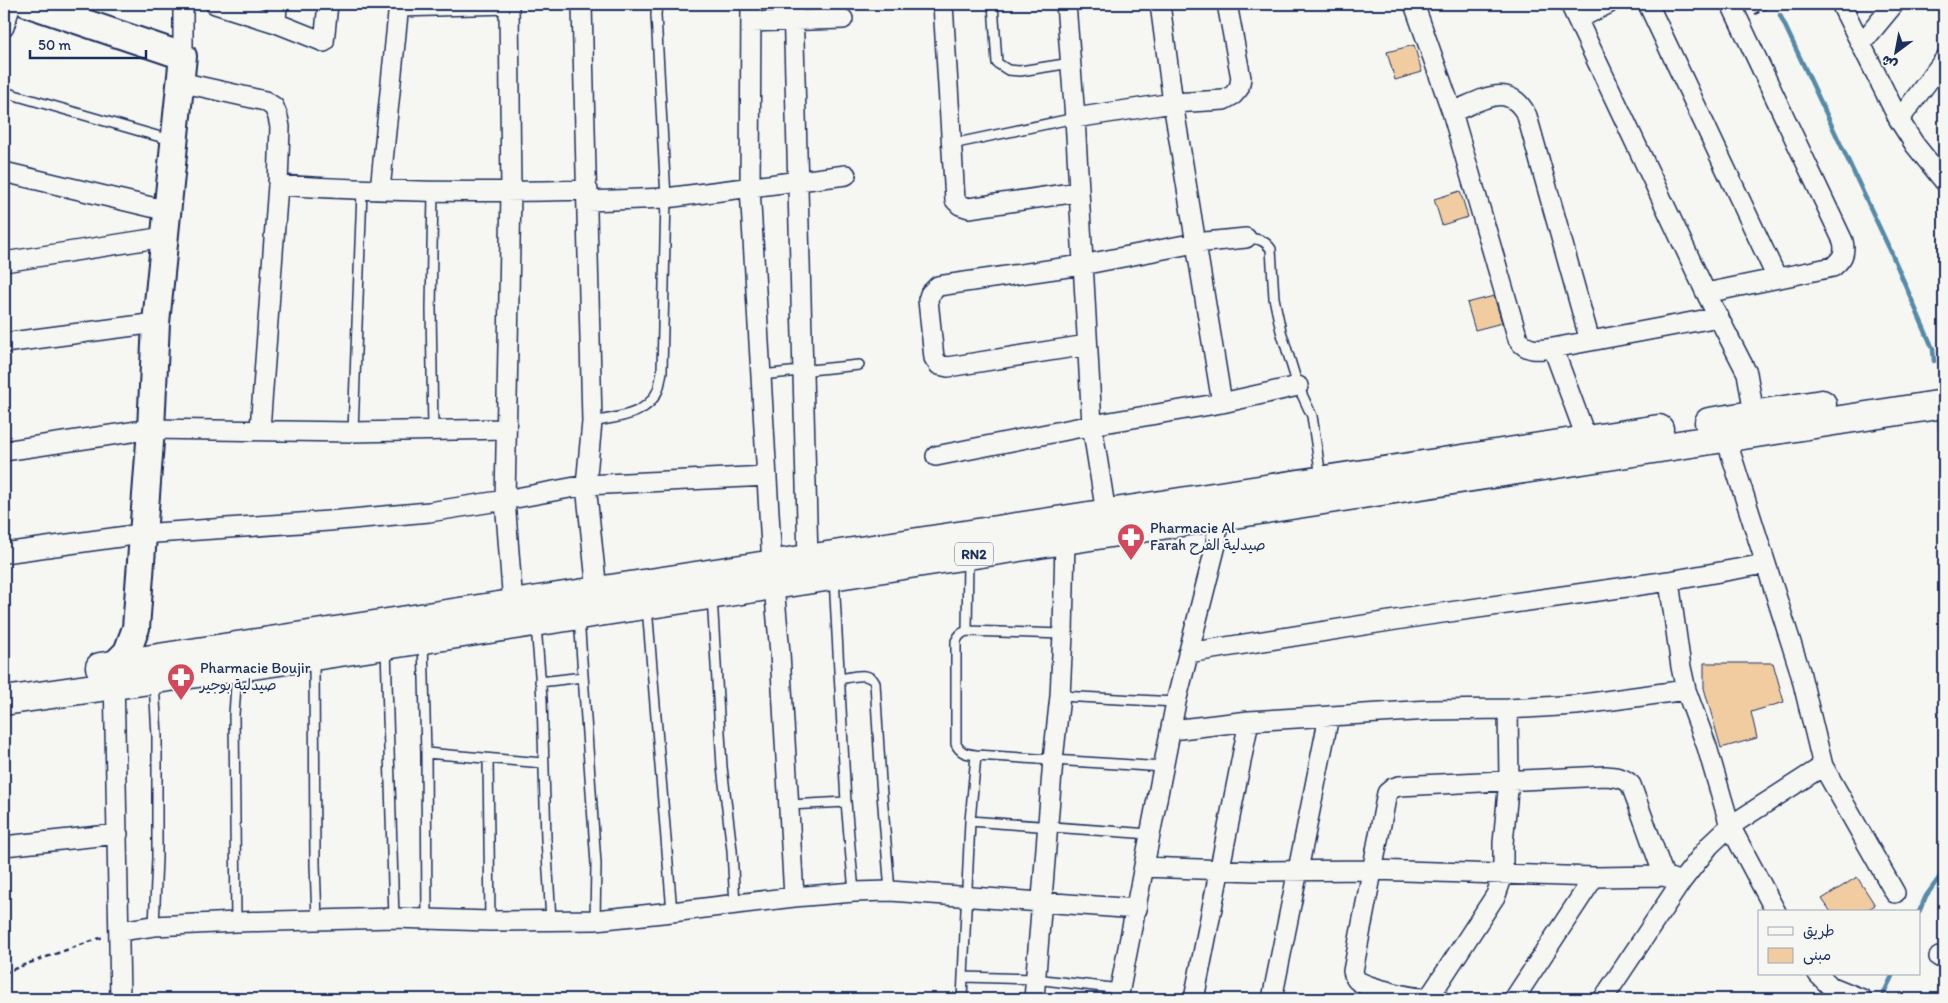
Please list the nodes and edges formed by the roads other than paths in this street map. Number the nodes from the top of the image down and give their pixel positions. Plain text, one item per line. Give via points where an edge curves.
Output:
1 (12, 4) edge
2 (29, 4) edge
3 (183, 4) edge
4 (215, 4) edge
5 (276, 4) edge
6 (328, 4) edge
7 (582, 4) edge
8 (657, 4) edge
9 (943, 4) edge
10 (994, 4) edge
11 (1066, 4) edge
12 (1160, 4) edge
13 (1227, 4) edge
14 (1414, 4) edge
15 (1608, 4) edge
16 (1648, 4) edge
17 (1732, 4) edge
18 (1841, 4) edge
19 (1894, 4) edge
20 (510, 6) edge
21 (398, 8) edge
22 (1574, 11) edge
23 (793, 12) edge
24 (751, 13) edge
25 (843, 19) dead end
26 (276, 23) junction
27 (4, 27) edge
28 (1861, 44) junction
29 (182, 56) junction
30 (1944, 60) edge
31 (1070, 63) junction
32 (180, 82) junction
33 (4, 92) edge
34 (1173, 103) junction
35 (1452, 112) junction
36 (1075, 118) junction
37 (1899, 120) junction
38 (174, 141) junction
39 (952, 144) junction
40 (4, 172) edge
41 (846, 175) dead end
42 (798, 181) junction
43 (1944, 181) edge
44 (278, 185) junction
45 (750, 188) junction
46 (371, 190) junction
47 (433, 191) junction
48 (511, 192) junction
49 (1078, 192) junction
50 (588, 196) junction
51 (666, 198) junction
52 (168, 211) junction
53 (164, 237) junction
54 (1246, 238) joint
55 (1195, 243) junction
56 (4, 262) edge
57 (1082, 265) junction
58 (1777, 278) junction
59 (1706, 293) junction
60 (1719, 317) junction
61 (156, 323) junction
62 (1590, 341) junction
63 (4, 343) edge
64 (1087, 345) junction
65 (1552, 348) junction
66 (859, 365) dead end
67 (802, 371) junction
68 (761, 376) junction
69 (1944, 385) edge
70 (1298, 386) junction
71 (1222, 403) junction
72 (1944, 404) edge
73 (1754, 414) junction
74 (592, 422) junction
75 (1092, 425) junction
76 (151, 429) junction
77 (260, 429) junction
78 (506, 429) junction
79 (1722, 429) junction
80 (434, 431) junction
81 (353, 432) junction
82 (1587, 440) junction
83 (4, 451) edge
84 (936, 456) dead end
85 (768, 476) junction
86 (1322, 480) junction
87 (586, 485) junction
88 (505, 500) junction
89 (1217, 506) junction
90 (1107, 523) junction
91 (142, 534) junction
92 (1065, 539) junction
93 (4, 553) edge
94 (968, 555) junction
95 (808, 558) junction
96 (1765, 564) junction
97 (773, 574) junction
98 (834, 574) junction
99 (1669, 581) junction
100 (712, 594) junction
101 (513, 604) junction
102 (647, 604) junction
103 (592, 606) junction
104 (535, 622) junction
105 (967, 631) junction
106 (1063, 634) junction
107 (423, 639) junction
108 (386, 645) junction
109 (1188, 652) junction
110 (314, 656) junction
111 (237, 667) junction
112 (114, 675) junction
113 (583, 677) junction
114 (154, 679) junction
115 (840, 679) junction
116 (4, 682) edge
117 (540, 682) junction
118 (1686, 690) junction
119 (1060, 696) junction
120 (4, 701) edge
121 (1176, 702) junction
122 (1508, 709) junction
123 (1329, 716) junction
124 (1249, 721) junction
125 (1172, 730) junction
126 (426, 753) junction
127 (976, 755) junction
128 (488, 759) junction
129 (1053, 760) junction
130 (543, 763) junction
131 (1823, 766) junction
132 (1164, 767) junction
133 (1509, 780) junction
134 (846, 802) junction
135 (789, 805) junction
136 (970, 822) junction
137 (1730, 826) junction
138 (1048, 828) junction
139 (118, 834) junction
140 (1150, 834) junction
141 (4, 846) edge
142 (1144, 867) junction
143 (1219, 870) junction
144 (1297, 870) junction
145 (1372, 870) junction
146 (1504, 875) junction
147 (1594, 877) junction
148 (1672, 879) junction
149 (890, 891) junction
150 (854, 892) junction
151 (1895, 893) dead end
152 (794, 897) junction
153 (967, 898) junction
154 (1041, 903) junction
155 (735, 905) junction
156 (1137, 910) junction
157 (1775, 910) edge
158 (672, 912) junction
159 (394, 918) junction
160 (427, 919) junction
161 (317, 920) junction
162 (551, 920) junction
163 (595, 920) junction
164 (490, 921) junction
165 (236, 922) junction
166 (154, 926) junction
167 (120, 931) junction
168 (1820, 976) edge
169 (964, 977) junction
170 (1035, 979) junction
171 (1119, 994) edge
172 (1389, 996) edge
173 (120, 999) edge
174 (962, 999) edge
175 (1034, 999) edge
176 (1194, 999) edge
177 (1272, 999) edge
178 (1514, 999) edge
179 (1603, 999) edge
180 (1862, 999) edge

1 - 27 street
2 - 29 street
3 - 29 street
4 - 26 street
5 - 26 street
6 - 26 street via 324,42
7 - 50 street
8 - 51 lane
9 - 39 street
10 - 31 lane via 997,63 1008,70 1020,71
11 - 31 street
12 - 34 street
13 - 34 street via 1242,78 1239,88 1224,100
14 - 35 street
15 - 22 street
16 - 58 street
17 - 58 street via 1845,251 1833,267
18 - 28 street
19 - 28 street
20 - 21 lane
20 - 48 street
21 - 46 street
22 - 59 street
23 - 24 street
23 - 25 street
23 - 42 street
24 - 45 street
28 - 37 street
29 - 32 street
30 - 37 street
31 - 36 street
32 - 38 street
32 - 44 street via 265,101 274,107 280,127
33 - 38 lane
34 - 36 street
34 - 55 street
35 - 62 street via 1500,93 1521,104
35 - 65 street via 1518,339 1522,346 1528,348
36 - 39 lane
36 - 49 street
37 - 43 street
38 - 52 street
39 - 49 street via 955,200 960,205 969,208
40 - 52 street
41 - 42 street
42 - 45 street
42 - 67 street
44 - 46 street
44 - 77 street
45 - 51 street
45 - 68 street
46 - 47 street
46 - 81 lane
47 - 48 street
47 - 80 lane
48 - 50 street
48 - 78 street
49 - 57 street
50 - 51 street
50 - 74 street
51 - 74 lane via 662,370 658,390 640,411
52 - 53 street
53 - 56 street
53 - 61 street
54 - 55 street
54 - 70 lane via 1260,239 1271,250 1277,315
55 - 57 street
55 - 71 street
57 - 64 street
57 - 64 street via 938,286 928,300 934,358 939,365 948,367
58 - 59 street
59 - 60 street
60 - 62 street
60 - 73 street via 1747,373
61 - 63 street
61 - 76 street
62 - 65 street
64 - 75 street
65 - 82 street
66 - 67 lane
67 - 68 lane
67 - 95 street
68 - 85 street
69 - 73 highway, RN2
70 - 71 street
70 - 86 lane via 1312,416
71 - 75 street
72 - 79 highway, RN2
73 - 79 highway, RN2
74 - 87 street
75 - 84 street
75 - 90 street
76 - 77 street
76 - 83 street
76 - 91 street
77 - 81 street
78 - 80 street
78 - 88 street
79 - 82 highway, RN2
79 - 89 highway, RN2
79 - 96 street
80 - 81 street
82 - 86 highway, RN2
85 - 87 street
85 - 97 street
86 - 89 highway, RN2
87 - 88 street
87 - 103 street
88 - 91 street via 429,512
88 - 101 street
89 - 90 highway, RN2
89 - 109 street via 1216,545
90 - 92 highway, RN2
90 - 95 highway, RN2
91 - 93 street
91 - 112 street via 136,628
92 - 94 highway, RN2
92 - 106 street
94 - 98 highway, RN2
94 - 105 lane
95 - 97 highway, RN2
96 - 99 street
96 - 131 street via 1800,672
97 - 98 highway, RN2
97 - 100 highway, RN2
97 - 103 highway, RN2
97 - 135 street
98 - 115 lane
99 - 109 street
99 - 118 street
100 - 102 highway, RN2
100 - 155 lane via 722,767
101 - 103 highway, RN2
101 - 112 highway, RN2
102 - 103 highway, RN2
102 - 158 lane
103 - 104 highway, RN2
103 - 113 lane
104 - 107 highway, RN2
104 - 117 lane
105 - 106 lane
105 - 127 lane via 962,632 956,641 956,744 966,754
106 - 119 street
107 - 108 highway, RN2
107 - 126 lane
108 - 110 highway, RN2
108 - 159 lane
109 - 121 street
110 - 111 highway, RN2
110 - 161 lane
111 - 114 highway, RN2
111 - 165 lane via 234,715
112 - 114 highway, RN2
112 - 116 highway, RN2
112 - 120 highway, RN2
112 - 139 street
113 - 117 lane
113 - 163 lane via 596,864
114 - 166 lane via 157,736
115 - 134 lane
115 - 149 lane via 868,675 875,683
117 - 130 lane
118 - 122 street via 1586,704
118 - 137 street
119 - 121 lane
119 - 129 street
121 - 125 street
122 - 123 street
122 - 133 street
123 - 124 street
123 - 144 street
124 - 125 street
124 - 143 street
125 - 132 street
126 - 128 lane
126 - 160 lane
127 - 129 lane
127 - 136 lane
128 - 130 lane
128 - 164 lane
129 - 132 lane
129 - 138 street
130 - 162 lane
131 - 137 street
131 - 151 street
132 - 140 street
133 - 145 street via 1399,786 1389,790
133 - 146 street via 1503,843
133 - 148 street via 1605,776 1627,780
134 - 135 lane
134 - 150 lane
135 - 152 street
136 - 138 lane
136 - 153 lane
137 - 148 street
137 - 157 street
138 - 140 lane
138 - 154 street
139 - 141 street
139 - 167 street
140 - 142 street
142 - 143 street
142 - 156 street
143 - 144 street
143 - 176 street
144 - 145 street
144 - 177 street
145 - 146 street
145 - 172 street via 1353,970 1358,981
146 - 147 street
146 - 172 street via 1496,894 1428,997
147 - 148 street
147 - 178 street
148 - 179 street
149 - 150 street
149 - 153 street
150 - 152 street
152 - 155 street
153 - 154 street
153 - 169 lane
154 - 156 street
154 - 170 street
155 - 158 street
156 - 171 street
158 - 163 street
159 - 160 street
159 - 161 street
160 - 164 street
161 - 165 street
162 - 163 street
162 - 164 street
165 - 166 street
166 - 167 street
167 - 173 street
168 - 180 street via 1830,986
169 - 170 lane
169 - 174 lane
170 - 171 lane
170 - 175 street

